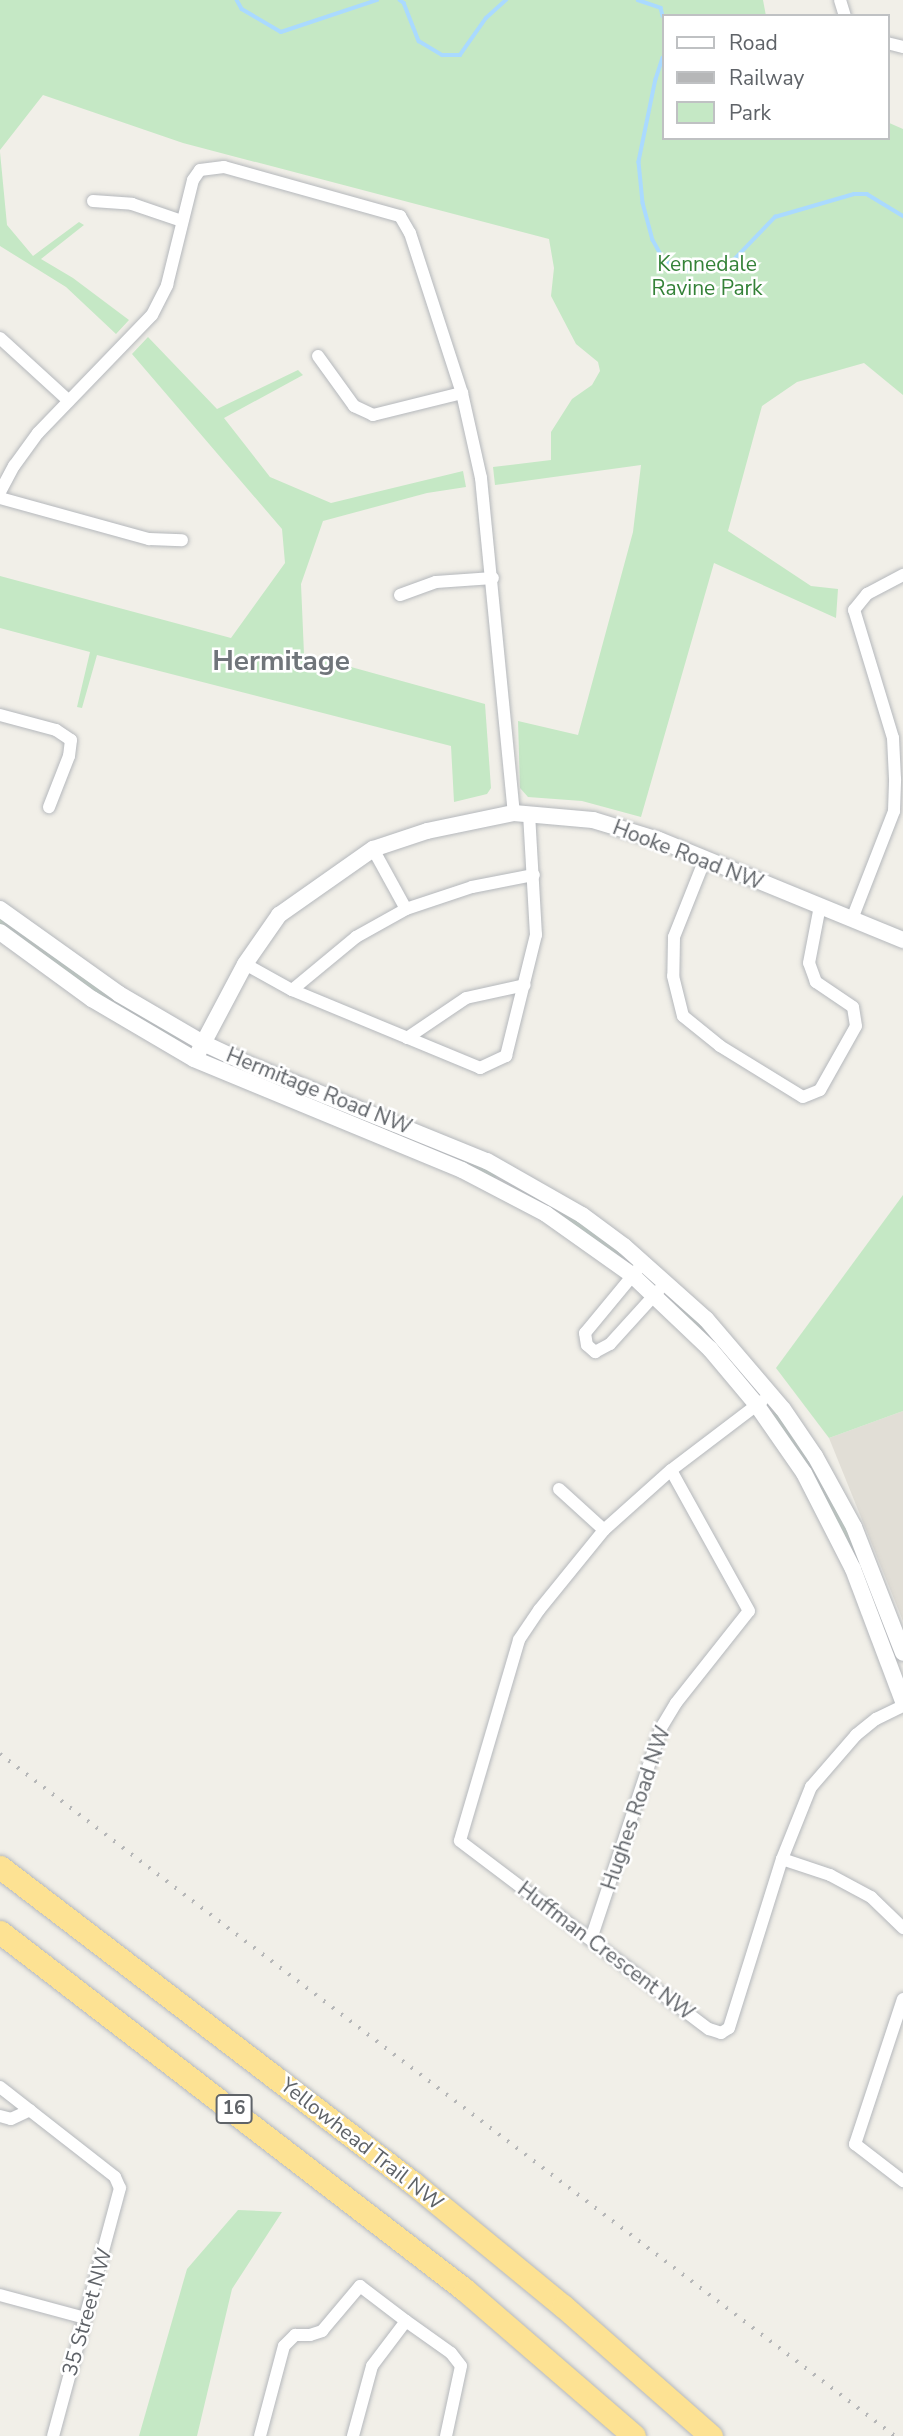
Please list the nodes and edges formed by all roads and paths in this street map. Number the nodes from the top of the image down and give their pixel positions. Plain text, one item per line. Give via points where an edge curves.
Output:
1 (93, 201) dead end
2 (182, 221) junction
3 (0, 338) edge
4 (318, 356) dead end
5 (462, 393) junction
6 (69, 401) junction
7 (0, 492) edge
8 (0, 498) edge
9 (182, 540) dead end
10 (903, 575) edge
11 (493, 578) junction
12 (400, 596) dead end
13 (0, 715) edge
14 (898, 738) edge
15 (49, 807) dead end
16 (521, 814) junction
17 (373, 849) junction
18 (705, 859) junction
19 (534, 875) junction
20 (820, 906) junction
21 (0, 909) edge
22 (406, 909) junction
23 (852, 919) junction
24 (0, 932) edge
25 (903, 940) edge
26 (245, 964) junction
27 (525, 985) junction
28 (292, 990) junction
29 (407, 1038) junction
30 (203, 1043) junction
31 (194, 1059) junction
32 (638, 1269) junction
33 (660, 1289) junction
34 (771, 1395) junction
35 (756, 1404) junction
36 (671, 1470) junction
37 (559, 1489) dead end
38 (604, 1530) junction
39 (903, 1653) edge
40 (903, 1704) edge
41 (782, 1859) junction
42 (0, 1867) edge
43 (903, 1928) edge
44 (0, 1932) edge
45 (591, 1939) junction
46 (903, 1999) edge
47 (0, 2087) edge
48 (30, 2110) junction
49 (0, 2116) edge
50 (903, 2181) edge
51 (464, 2290) junction
52 (0, 2295) edge
53 (563, 2306) junction
54 (85, 2318) junction
55 (406, 2321) junction
56 (53, 2436) edge
57 (260, 2436) edge
58 (353, 2436) edge
59 (446, 2436) edge
60 (612, 2436) edge
61 (634, 2436) edge
62 (711, 2436) edge
63 (728, 2436) edge

1 - 2 street via 132,204
2 - 5 street via 196,174 214,166 400,216 410,233
2 - 6 street via 167,285 156,308
3 - 6 street
4 - 5 street via 354,406 373,415
5 - 11 street via 481,478
6 - 7 street via 23,453
8 - 9 street via 149,539
10 - 14 street via 867,594 854,610
11 - 12 street via 436,582
11 - 16 street
13 - 15 street via 57,730 71,740
14 - 23 street via 894,811
16 - 17 street, Hooke Road NW via 427,831
16 - 18 street, Hooke Road NW via 593,820
16 - 19 street
17 - 22 street
17 - 26 street, Hooke Road NW via 279,915
18 - 20 street, Hooke Road NW
18 - 20 street via 674,937 673,976 683,1016 720,1046 803,1097 820,1090 856,1026 853,1007 816,982 809,963
19 - 22 street via 472,887
19 - 27 street via 536,935
20 - 23 street, Hooke Road NW
21 - 30 street, Hermitage Road NW via 119,995
22 - 28 street via 356,937
23 - 25 street, Hooke Road NW
24 - 31 street, Hermitage Road NW via 92,999
26 - 28 street
26 - 30 street, Hooke Road NW
27 - 29 street via 466,998
27 - 29 street via 506,1056 480,1068
28 - 29 street
30 - 31 street, Hooke Road NW
30 - 32 street, Hermitage Road NW via 487,1161 582,1215
31 - 32 street, Hermitage Road NW via 485,1181
32 - 33 street, Hermitage Road NW
32 - 33 street via 586,1333 587,1345 595,1352 610,1344
33 - 34 street, Hermitage Road NW via 706,1319
33 - 35 street, Hermitage Road NW
34 - 35 street, Huffman Crescent NW
34 - 39 street, Hermitage Road NW via 815,1456 854,1527
35 - 36 street, Huffman Crescent NW
35 - 40 street, Hermitage Road NW via 822,1506 853,1569
36 - 38 street, Huffman Crescent NW
36 - 45 street, Hughes Road NW via 749,1611 661,1728
37 - 38 street
38 - 45 street, Huffman Crescent NW via 519,1640 460,1841
40 - 41 street, Huffman Crescent NW via 876,1719 811,1787
41 - 43 street via 830,1875 872,1897
41 - 45 street, Huffman Crescent NW via 729,2028 721,2033 709,2029
42 - 53 highway, Yellowhead Trail NW / 16 via 402,2175
44 - 51 highway, 16
46 - 50 street via 855,2144
47 - 48 street
48 - 49 street via 11,2119
48 - 54 street, 35 Street NW via 115,2177 120,2188
51 - 60 highway
51 - 61 highway, 16
52 - 54 street
53 - 62 highway, Yellowhead Trail NW / 16
53 - 63 highway
54 - 56 street, 35 Street NW
55 - 57 street via 360,2286 322,2331 295,2335 284,2346
55 - 58 street via 372,2366
55 - 59 street via 451,2353 461,2366

